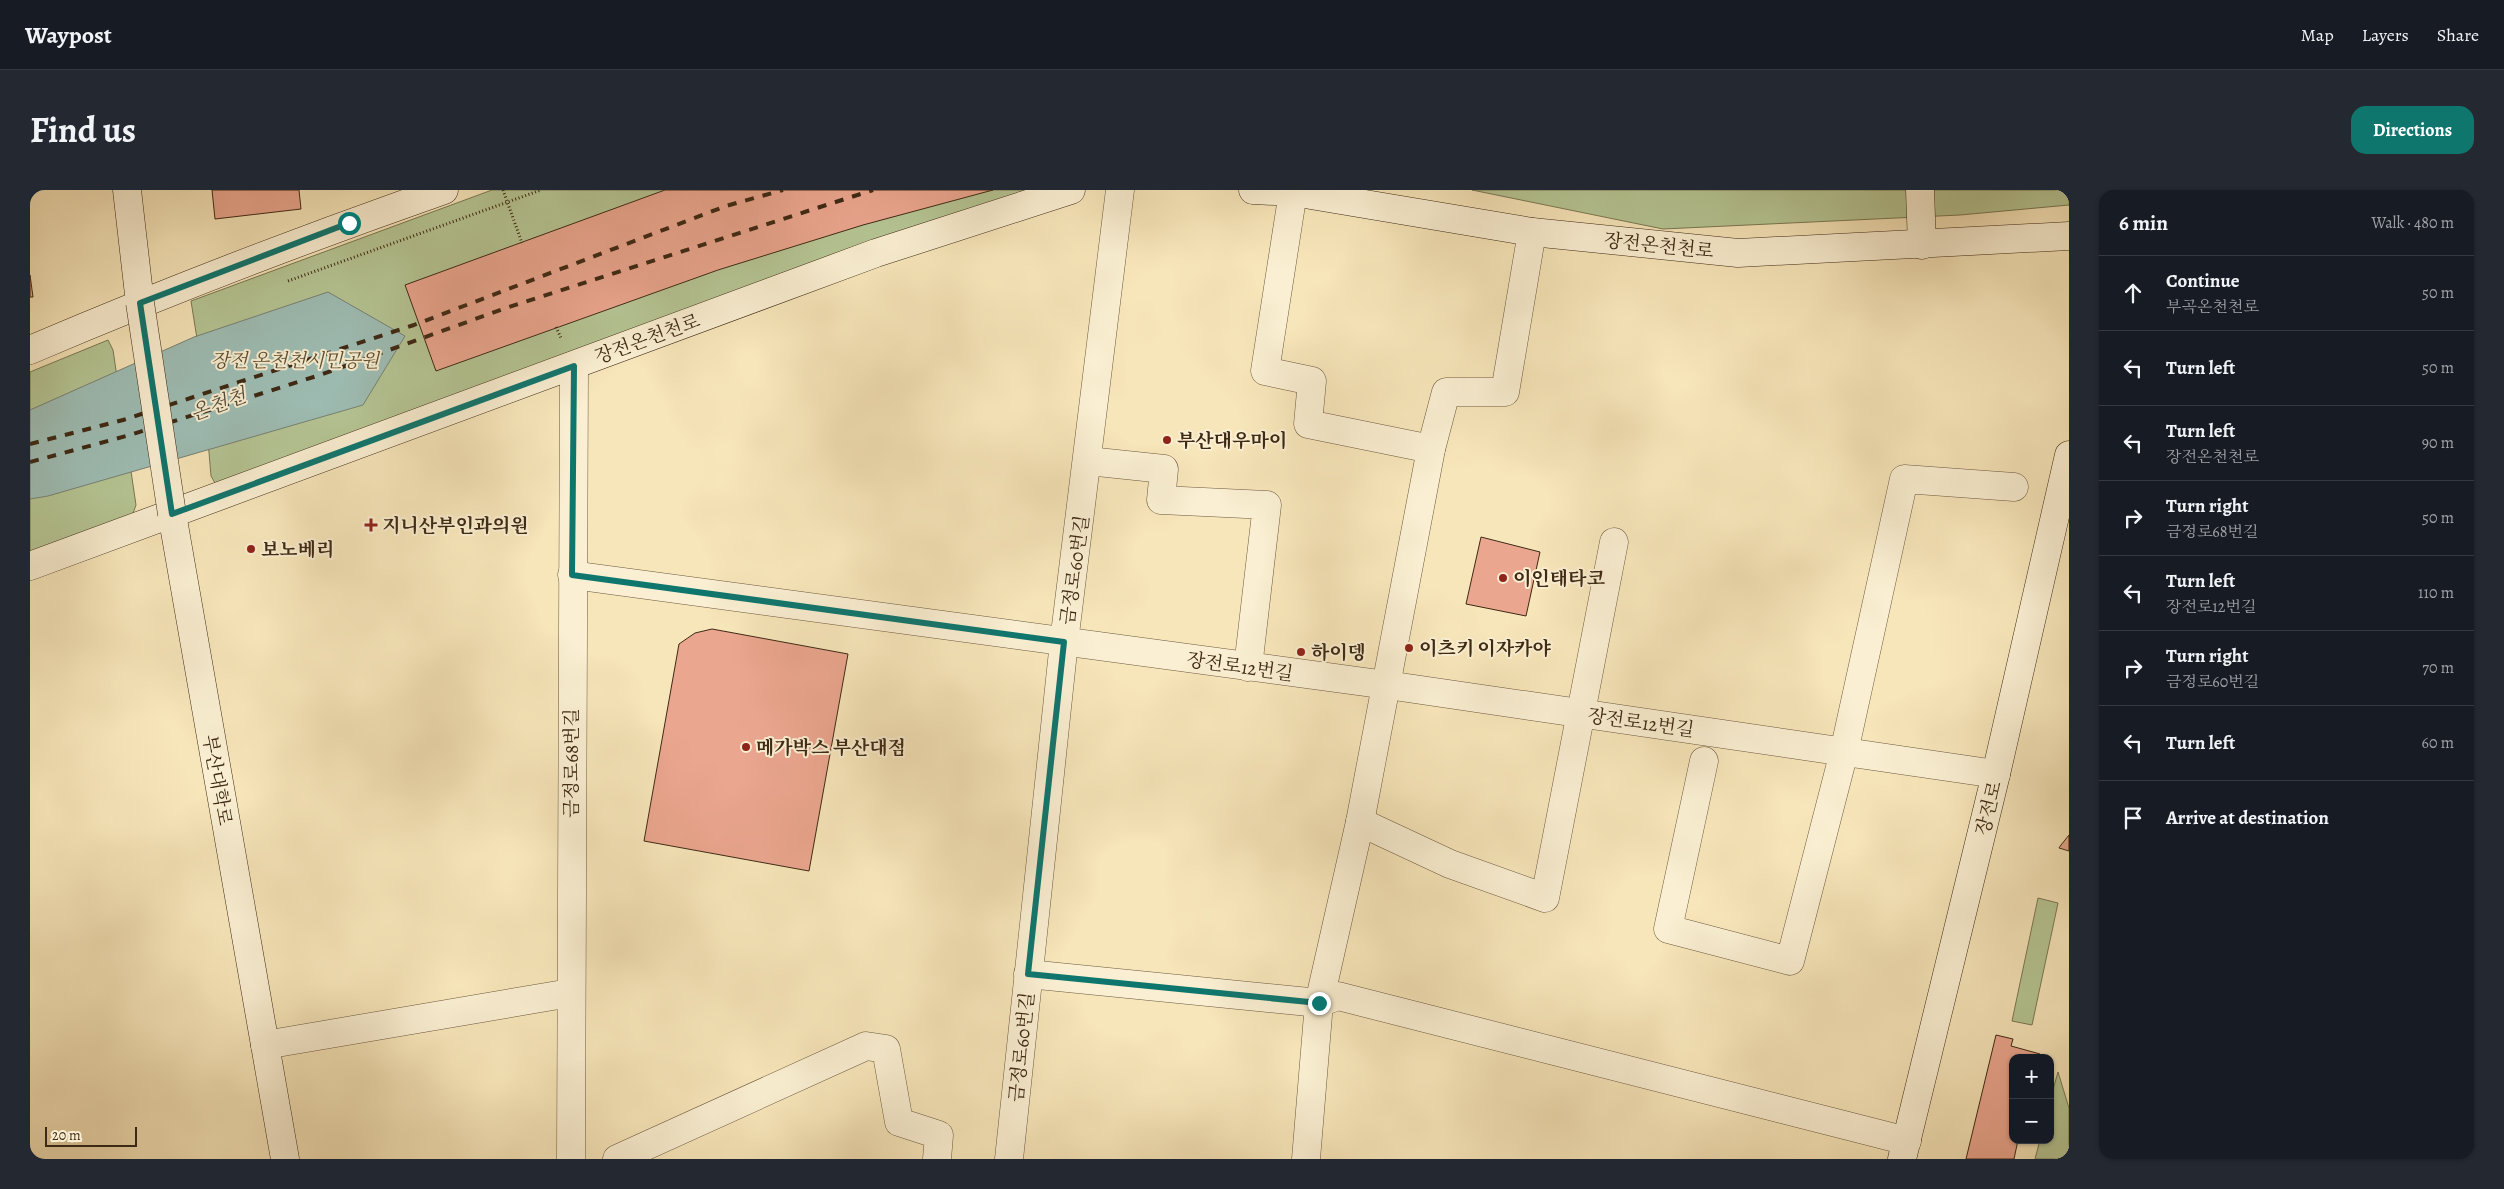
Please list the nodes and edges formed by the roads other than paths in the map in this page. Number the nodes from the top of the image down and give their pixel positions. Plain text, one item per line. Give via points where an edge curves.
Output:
1 (127, 190) edge
2 (444, 190) edge
3 (1070, 190) edge
4 (1120, 190) edge
5 (1253, 190) edge
6 (1293, 192) junction
7 (1383, 199) edge
8 (1920, 200) edge
9 (1532, 232) junction
10 (2069, 236) edge
11 (1922, 245) junction
12 (140, 303) junction
13 (30, 350) edge
14 (574, 366) junction
15 (1432, 449) junction
16 (2069, 455) edge
17 (1088, 461) junction
18 (2014, 487) dead end
19 (172, 514) junction
20 (1614, 542) dead end
21 (30, 566) edge
22 (572, 575) junction
23 (1064, 642) junction
24 (1248, 667) junction
25 (1387, 685) junction
26 (1582, 713) junction
27 (1844, 752) junction
28 (1704, 761) dead end
29 (1996, 774) junction
30 (1360, 822) junction
31 (1028, 974) junction
32 (570, 994) junction
33 (1319, 1003) junction
34 (265, 1045) junction
35 (1904, 1150) edge
36 (285, 1159) edge
37 (571, 1159) edge
38 (617, 1159) edge
39 (936, 1159) edge
40 (1009, 1159) edge
41 (1306, 1159) edge

1 - 12 street
2 - 12 street
3 - 14 street, 장전온천천로 via 876,253
4 - 17 street, 금정로60번길
5 - 6 street, 장전온천천로
6 - 7 street, 장전온천천로
6 - 15 street via 1265,371 1312,381 1308,424
7 - 9 street, 장전온천천로
8 - 11 street
9 - 11 street, 장전온천천로 via 1738,253
9 - 15 street via 1505,392 1446,392
10 - 11 street, 장전온천천로
12 - 13 street
12 - 19 street, 부산대학로, bridge
14 - 19 street, 장전온천천로
14 - 22 street, 금정로68번길
15 - 25 street
16 - 29 street, 장전로
17 - 23 street, 금정로60번길
17 - 24 street via 1164,469 1161,500 1267,505
18 - 27 street via 1904,479
19 - 21 street, 장전온천천로
19 - 34 street, 부산대학로
20 - 26 street
22 - 23 street, 장전로12번길
22 - 32 street, 금정로68번길
23 - 24 street, 장전로12번길
23 - 31 street, 금정로60번길
24 - 25 street, 장전로12번길
25 - 26 street, 장전로12번길
25 - 30 street
26 - 27 street, 장전로12번길
26 - 30 street via 1544,898 1450,864
27 - 28 street via 1790,961 1668,929
27 - 29 street, 장전로12번길
29 - 35 street, 장전로
30 - 33 street
31 - 33 street
31 - 40 street, 금정로60번길
32 - 34 street
32 - 37 street, 금정로68번길
33 - 35 street via 1338,996
33 - 41 street
34 - 36 street, 부산대학로
38 - 39 street via 866,1046 886,1049 899,1122 938,1135

